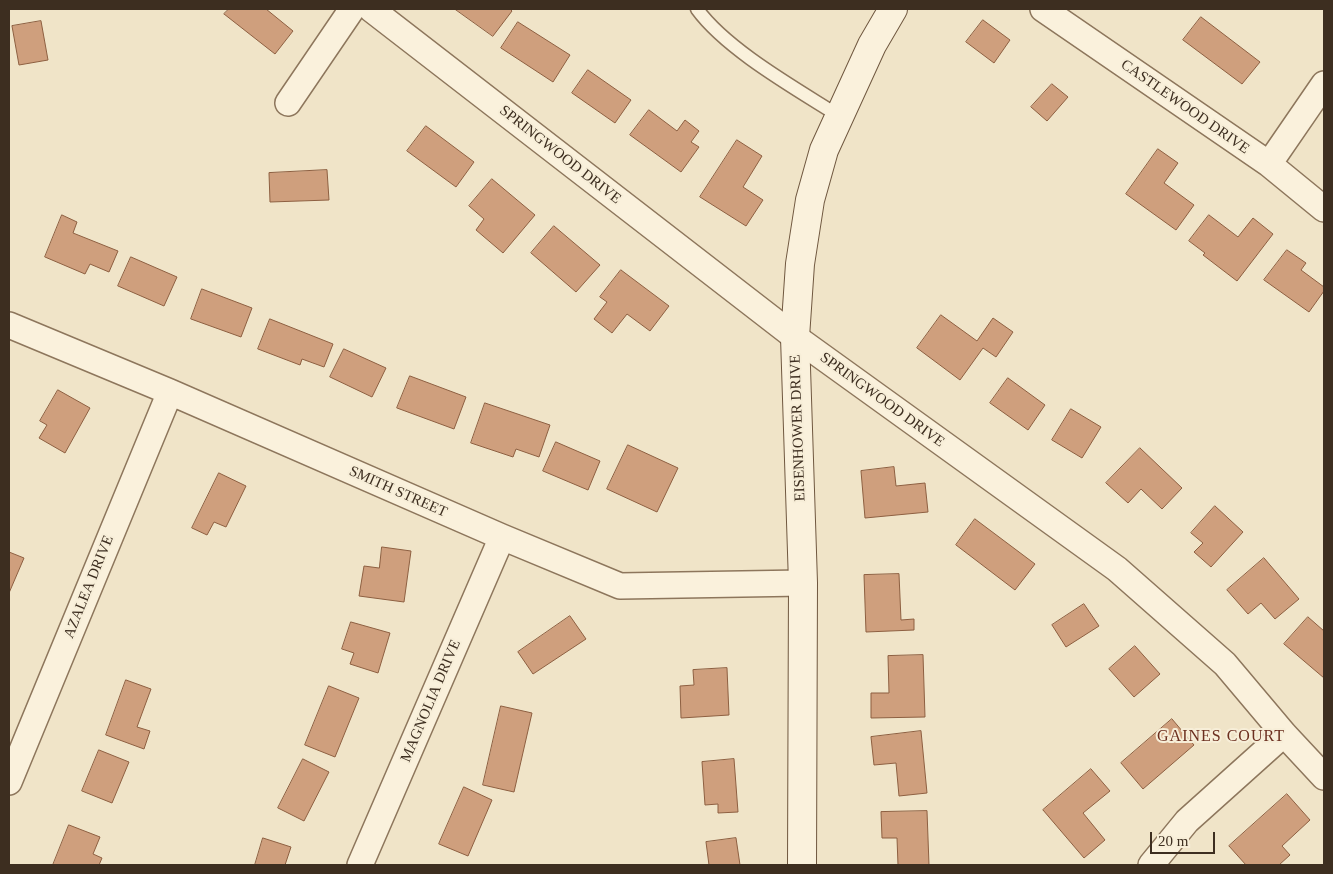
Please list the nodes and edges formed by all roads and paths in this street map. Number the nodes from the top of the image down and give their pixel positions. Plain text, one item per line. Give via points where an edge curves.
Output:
1 (352, 9) edge
2 (371, 9) edge
3 (697, 9) edge
4 (893, 9) edge
5 (1043, 9) edge
6 (1324, 84) edge
7 (288, 103) dead end
8 (839, 116) junction
9 (1269, 164) junction
10 (1324, 209) edge
11 (9, 325) edge
12 (795, 337) junction
13 (170, 392) junction
14 (502, 537) junction
15 (803, 583) junction
16 (1284, 734) junction
17 (1324, 777) edge
18 (9, 782) edge
19 (360, 865) edge
20 (802, 865) edge
21 (1151, 865) edge

1 - 7 street
2 - 12 street, SPRINGWOOD DRIVE
3 - 8 lane via 707,23 772,74
4 - 8 street, EISENHOWER DRIVE via 872,45
5 - 9 street, CASTLEWOOD DRIVE
6 - 9 street
8 - 12 street, EISENHOWER DRIVE via 824,150 810,200 800,264
9 - 10 street, CASTLEWOOD DRIVE
11 - 13 street, SMITH STREET
12 - 15 street, EISENHOWER DRIVE
12 - 16 street, SPRINGWOOD DRIVE via 1117,569 1225,664
13 - 14 street, SMITH STREET
13 - 18 street, AZALEA DRIVE
14 - 15 street, SMITH STREET via 620,586
14 - 19 street, MAGNOLIA DRIVE
15 - 20 street, EISENHOWER DRIVE
16 - 17 street, SPRINGWOOD DRIVE
16 - 21 street via 1187,821

